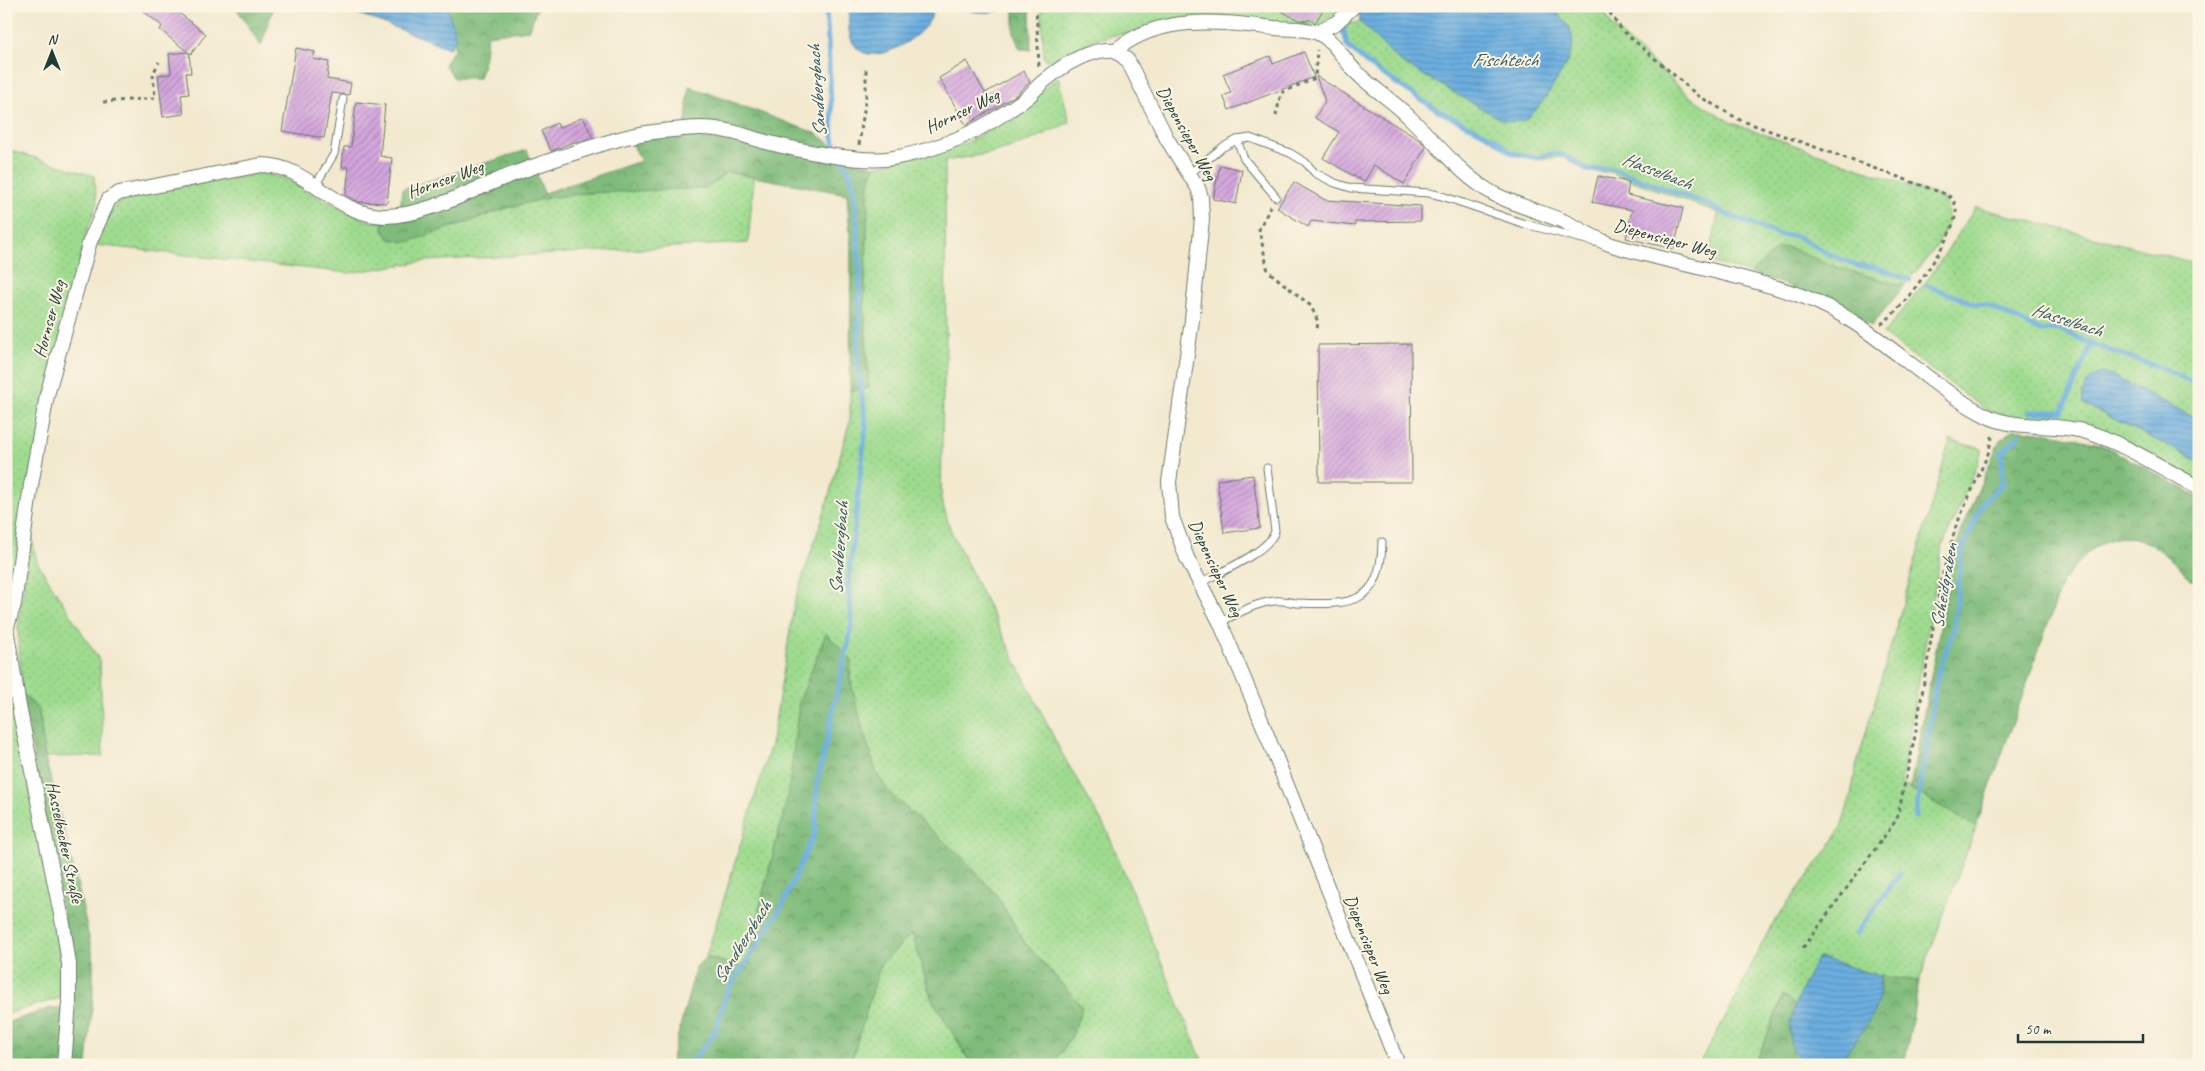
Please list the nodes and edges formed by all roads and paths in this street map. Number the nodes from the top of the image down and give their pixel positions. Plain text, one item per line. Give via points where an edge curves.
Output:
1 (1036, 6) edge
2 (1354, 6) edge
3 (1605, 6) edge
4 (1317, 38) junction
5 (1116, 50) junction
6 (159, 62) dead end
7 (866, 67) dead end
8 (1043, 82) junction
9 (343, 99) dead end
10 (103, 102) dead end
11 (1276, 116) dead end
12 (1236, 140) junction
13 (855, 158) junction
14 (1189, 174) junction
15 (315, 186) junction
16 (1276, 197) joint
17 (1606, 242) junction
18 (1317, 329) dead end
19 (1864, 330) junction
20 (1996, 420) junction
21 (1267, 468) dead end
22 (2199, 488) edge
23 (1382, 542) dead end
24 (1200, 583) junction
25 (1220, 622) junction
26 (6, 628) edge
27 (1803, 948) dead end
28 (64, 1065) edge
29 (1398, 1065) edge

1 - 8 path via 1038,60
2 - 4 street
3 - 19 path via 1622,30 1714,106 1740,120 1948,195 1954,201 1954,221 1943,247 1896,311 1884,323
4 - 5 street via 1239,24 1191,22 1143,32
4 - 11 path via 1315,78 1281,92
4 - 17 street, Diepensieper Weg via 1333,45 1360,76 1407,115 1478,184 1511,202 1564,221
5 - 8 street via 1104,49 1085,54
5 - 14 street, Diepensieper Weg via 1128,60 1167,139
6 - 10 path via 153,74 156,98
7 - 13 path via 866,96
8 - 13 street, Hornser Weg via 1011,109 948,143 893,158
9 - 15 lane via 334,154
12 - 14 lane
12 - 16 lane via 1244,158
12 - 17 lane via 1250,138 1290,153 1305,162 1314,173 1351,188 1442,196 1554,233 1584,241
13 - 15 street, Hornser Weg via 781,145 720,129 660,131 621,138 528,168 423,210 386,216 344,206
14 - 24 street, Diepensieper Weg via 1201,198 1202,219 1169,489 1178,536
15 - 26 street, Hornser Weg via 285,167 261,165 132,189 109,199 90,241 47,395 14,604
16 - 18 path via 1259,229 1264,260 1272,276 1311,306
17 - 19 street, Diepensieper Weg via 1805,297
19 - 20 street, Diepensieper Weg via 1969,405
20 - 22 street, Diepensieper Weg via 2082,431 2105,438
20 - 27 path via 1988,454 1956,526 1941,580 1915,736 1896,819
21 - 24 lane via 1274,536 1262,548
23 - 25 lane via 1378,577 1366,594 1356,600 1275,601 1254,605
24 - 25 street, Diepensieper Weg
25 - 29 street, Diepensieper Weg
26 - 28 street, Hasselbecker Straße via 69,964

